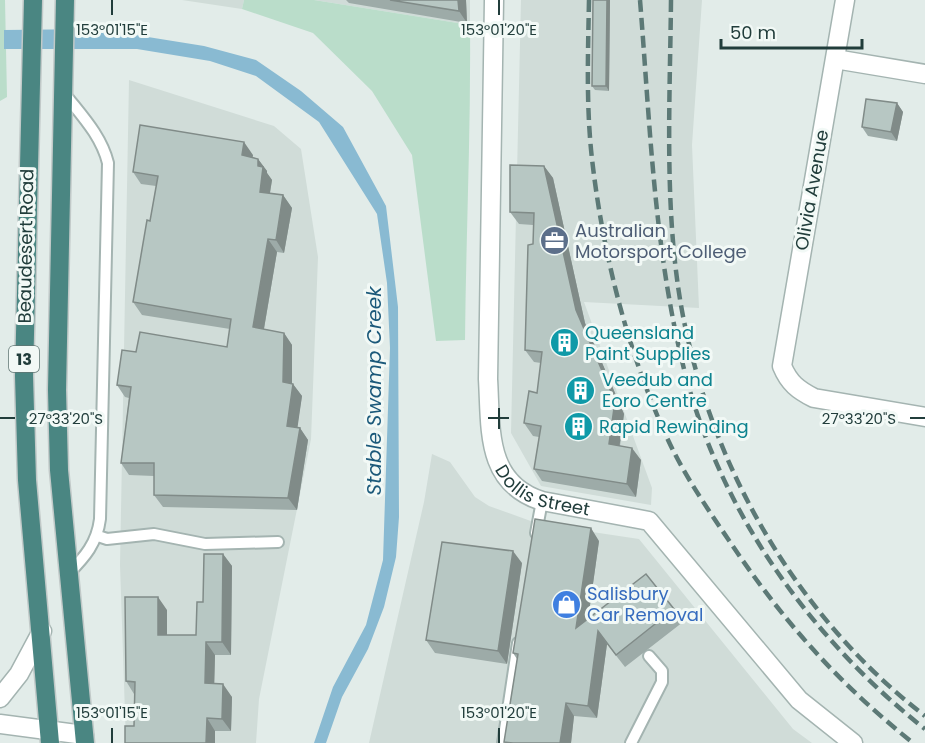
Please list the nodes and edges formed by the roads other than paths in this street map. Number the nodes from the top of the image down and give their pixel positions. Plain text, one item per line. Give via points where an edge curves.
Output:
1 (33, 0) edge
2 (64, 0) edge
3 (494, 0) edge
4 (845, 0) edge
5 (835, 59) junction
6 (925, 74) edge
7 (62, 88) junction
8 (925, 417) edge
9 (542, 501) junction
10 (98, 536) junction
11 (533, 541) edge
12 (278, 542) dead end
13 (68, 574) junction
14 (42, 631) junction
15 (520, 631) edge
16 (649, 656) dead end
17 (0, 698) edge
18 (0, 724) edge
19 (50, 737) edge
20 (84, 739) edge
21 (503, 743) edge
22 (632, 743) edge
23 (853, 743) edge

1 - 14 highway, Beaudesert Road / 13 via 24,376 27,480
2 - 7 highway, Beaudesert Road / 13
3 - 9 street, Dollis Street via 488,379 491,430 498,463 509,484
4 - 5 street, Olivia Avenue
5 - 6 street
5 - 8 street, Olivia Avenue via 782,366 788,380 814,398
7 - 10 lane via 104,148 108,163
7 - 13 highway, Beaudesert Road / 13 via 57,390
9 - 11 lane
9 - 23 street, Dollis Street via 648,521 799,700
10 - 12 lane via 107,540 154,534 205,544
10 - 13 lane
13 - 20 highway, Beaudesert Road / 13
14 - 17 street via 19,674
14 - 19 highway, Beaudesert Road / 13
15 - 21 lane
16 - 22 lane via 662,670 662,682
18 - 19 street
19 - 20 street

